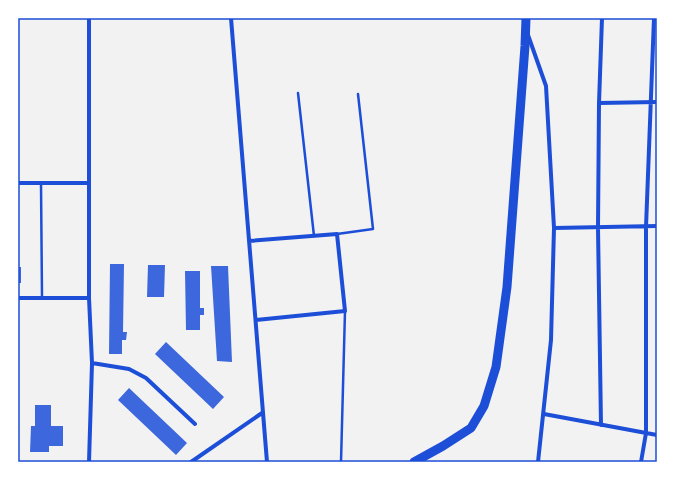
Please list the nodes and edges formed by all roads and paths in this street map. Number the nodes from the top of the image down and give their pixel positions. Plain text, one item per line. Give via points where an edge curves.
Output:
1 (89, 18) edge
2 (232, 18) edge
3 (526, 18) edge
4 (602, 18) edge
5 (654, 18) edge
6 (526, 34) junction
7 (298, 93) dead end
8 (358, 94) dead end
9 (651, 102) junction
10 (657, 102) edge
11 (599, 103) junction
12 (18, 183) edge
13 (41, 183) junction
14 (89, 183) junction
15 (657, 226) edge
16 (646, 227) junction
17 (554, 228) junction
18 (598, 228) junction
19 (337, 234) junction
20 (314, 236) junction
21 (249, 241) junction
22 (42, 297) junction
23 (18, 298) edge
24 (89, 298) junction
25 (345, 311) junction
26 (256, 320) junction
27 (92, 363) junction
28 (262, 413) junction
29 (544, 414) junction
30 (195, 424) dead end
31 (601, 425) junction
32 (646, 433) junction
33 (657, 435) edge
34 (89, 462) edge
35 (191, 462) edge
36 (267, 462) edge
37 (341, 462) edge
38 (414, 462) edge
39 (538, 462) edge
40 (640, 462) edge

1 - 14 street
2 - 21 street
3 - 6 main road
4 - 11 street
5 - 9 street
6 - 17 street via 529,35 546,86
6 - 38 main road via 507,287 496,367 484,406 470,428
7 - 20 lane
8 - 19 lane via 373,229
9 - 10 street
9 - 11 street
9 - 16 street
11 - 18 street
12 - 13 street
13 - 14 street
13 - 22 lane
14 - 24 street
15 - 16 street
16 - 18 street
16 - 32 street
17 - 18 street
17 - 29 street via 551,340
18 - 31 street
19 - 20 street
19 - 25 street
20 - 21 street
21 - 26 street
22 - 23 street
22 - 24 street
24 - 27 street
25 - 26 street
25 - 37 lane
26 - 28 street
27 - 30 street via 129,369 146,378
27 - 34 street
28 - 35 street
28 - 36 street
29 - 31 street
29 - 39 street
31 - 32 street
32 - 33 street
32 - 40 street

